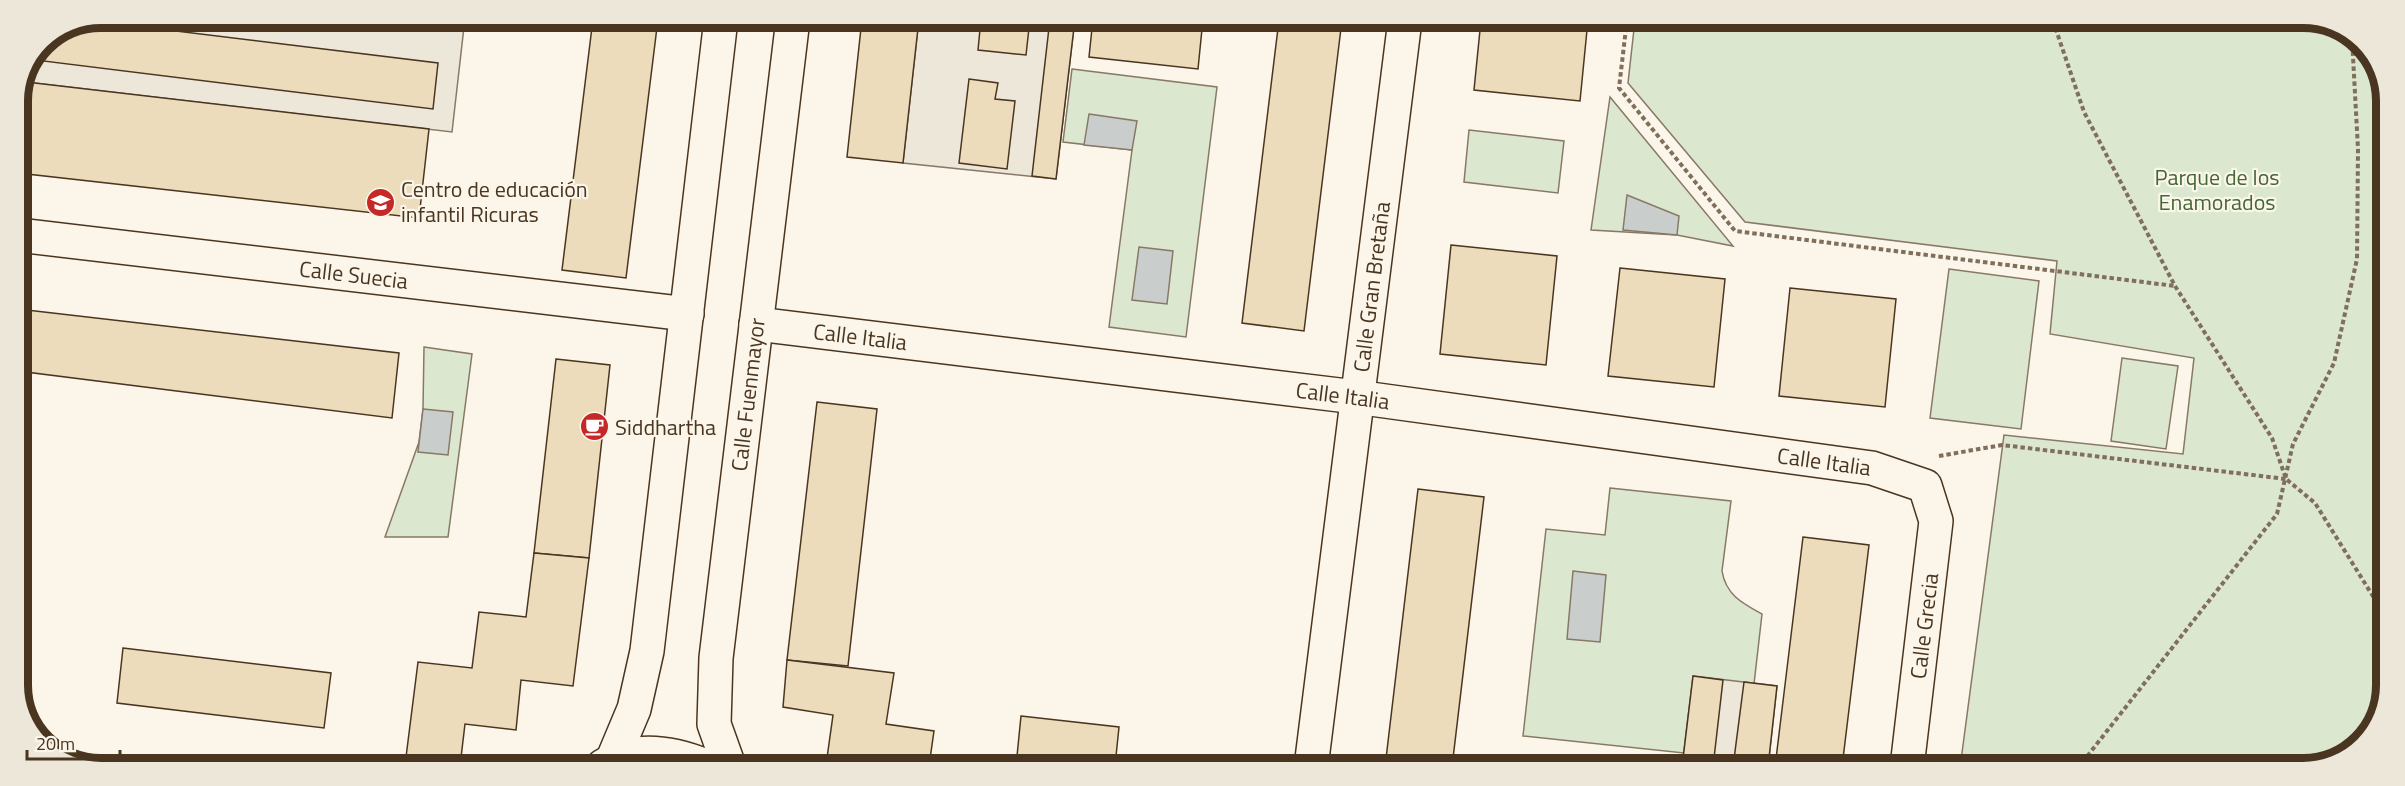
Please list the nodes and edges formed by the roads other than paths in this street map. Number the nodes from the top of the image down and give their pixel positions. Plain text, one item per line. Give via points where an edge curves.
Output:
1 (720, 28) edge
2 (792, 28) edge
3 (1405, 28) edge
4 (28, 236) edge
5 (687, 314) junction
6 (756, 324) junction
7 (1356, 397) junction
8 (1931, 471) joint
9 (610, 758) edge
10 (626, 758) edge
11 (688, 758) edge
12 (726, 758) edge
13 (1312, 758) edge
14 (1908, 758) edge

1 - 5 street
2 - 6 street, Calle Fuenmayor
3 - 7 street, Calle Gran Bretaña
4 - 5 street, Calle Suecia
5 - 9 street via 647,651 634,709
6 - 7 street, Calle Italia
6 - 12 street, Calle Fuenmayor via 716,658 714,724
7 - 8 street, Calle Italia via 1872,468
7 - 13 street, Calle Gran Bretaña
8 - 14 street, Calle Grecia via 1936,521
10 - 11 street via 647,752

